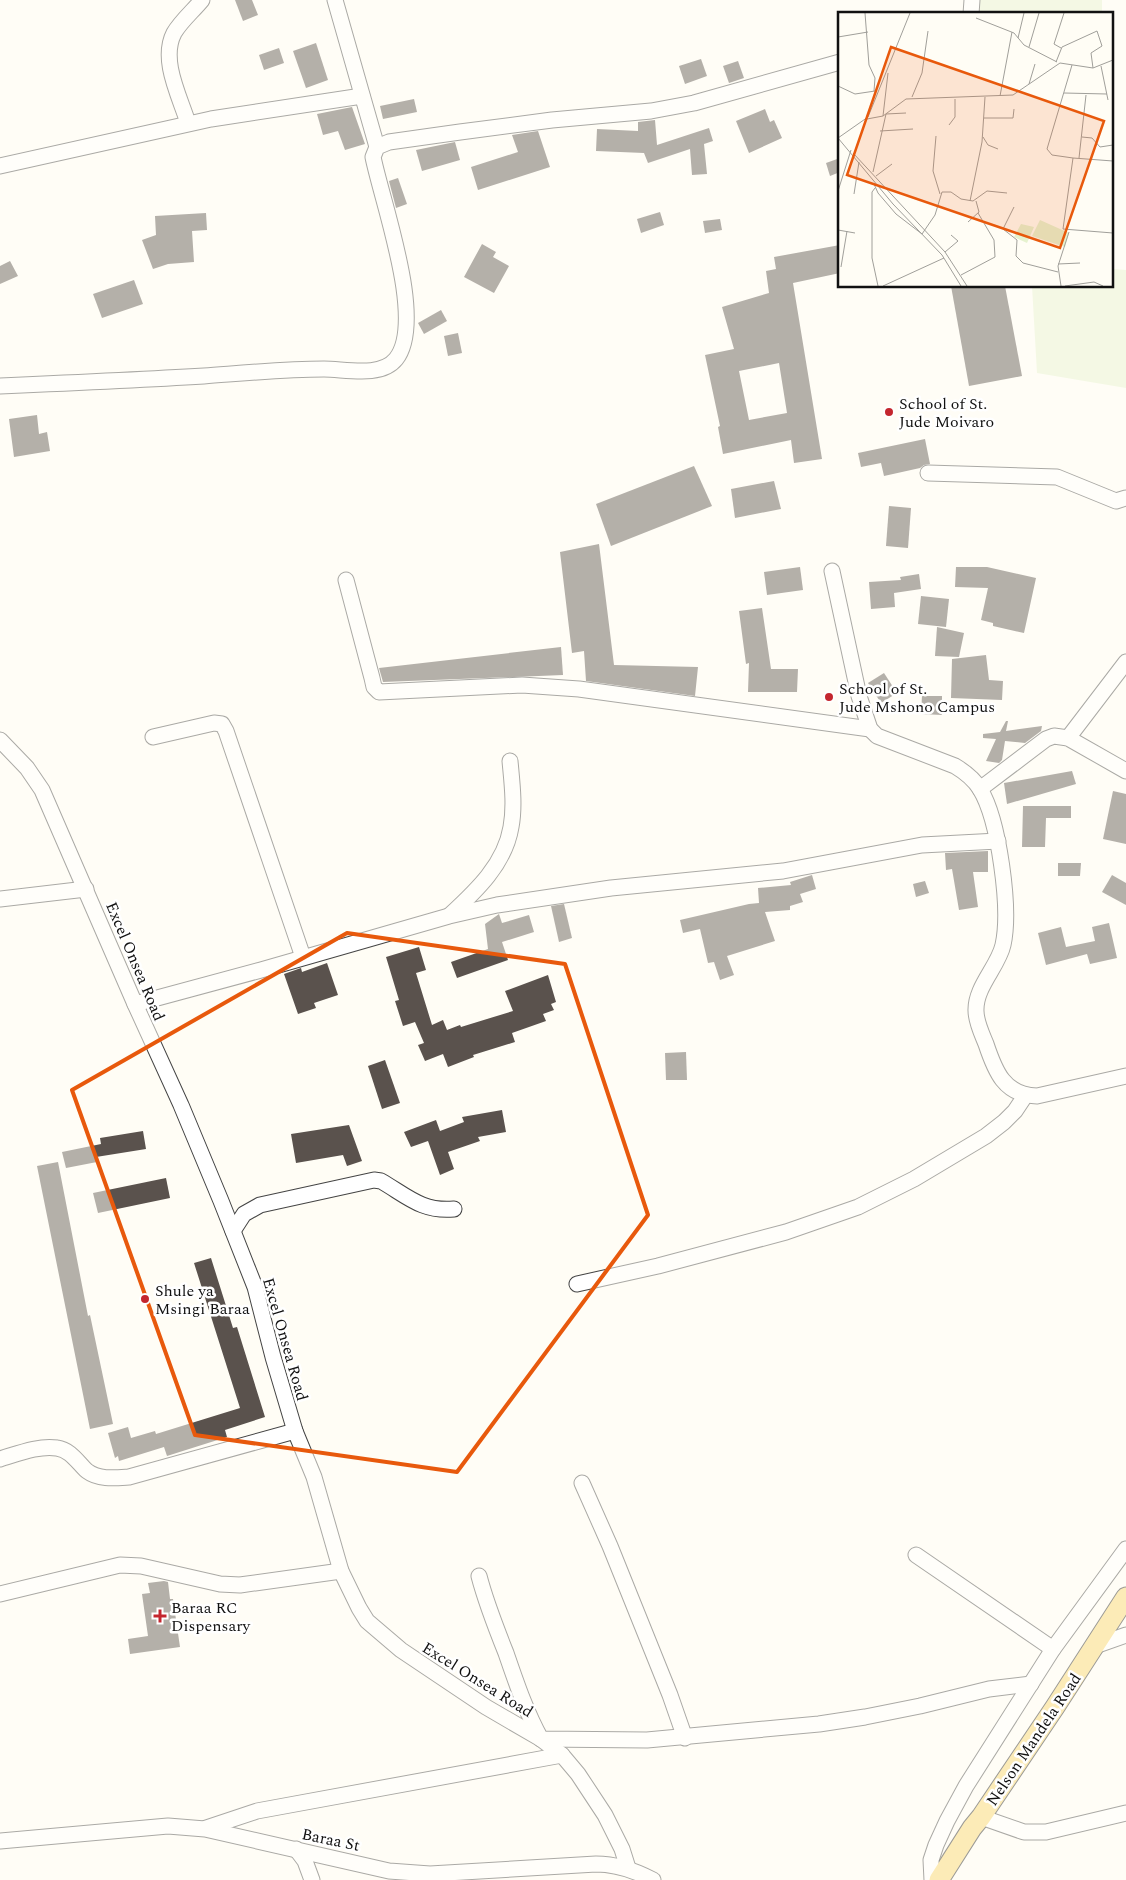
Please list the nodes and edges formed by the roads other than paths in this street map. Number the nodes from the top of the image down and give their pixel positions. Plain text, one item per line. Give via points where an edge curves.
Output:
1 (202, 0) edge
2 (335, 0) edge
3 (838, 63) edge
4 (362, 96) junction
5 (188, 123) junction
6 (377, 146) junction
7 (0, 166) edge
8 (0, 386) edge
9 (928, 472) dead end
10 (1126, 498) edge
11 (832, 571) dead end
12 (346, 580) dead end
13 (1126, 662) edge
14 (870, 728) junction
15 (152, 737) dead end
16 (1068, 738) junction
17 (0, 740) edge
18 (510, 761) dead end
19 (1126, 771) edge
20 (980, 789) junction
21 (998, 840) junction
22 (86, 889) junction
23 (0, 899) edge
24 (448, 916) junction
25 (303, 957) junction
26 (135, 1004) junction
27 (1126, 1076) edge
28 (1025, 1096) junction
29 (454, 1209) dead end
30 (233, 1231) junction
31 (577, 1284) dead end
32 (295, 1431) junction
33 (0, 1459) edge
34 (582, 1483) dead end
35 (1126, 1549) edge
36 (916, 1555) dead end
37 (341, 1571) junction
38 (479, 1576) dead end
39 (0, 1594) edge
40 (1126, 1597) edge
41 (1126, 1635) edge
42 (1095, 1646) junction
43 (1053, 1649) junction
44 (1031, 1684) junction
45 (685, 1738) junction
46 (541, 1739) junction
47 (562, 1755) junction
48 (1126, 1813) edge
49 (981, 1817) junction
50 (205, 1829) junction
51 (0, 1842) edge
52 (296, 1849) junction
53 (628, 1868) junction
54 (389, 1875) edge
55 (312, 1880) edge
56 (653, 1880) edge
57 (932, 1880) edge
58 (939, 1880) edge

1 - 5 street via 175,31 170,42 174,78
2 - 4 street
3 - 6 street via 702,101 651,111 497,127
4 - 5 street
4 - 6 street
5 - 7 street
6 - 8 street via 373,157 404,287 407,314 401,350 388,366 363,371 311,369
9 - 10 street via 1057,478 1116,501
11 - 14 street via 859,696
12 - 14 street via 374,687 379,692 522,685
13 - 16 street
14 - 20 street via 877,736 955,766 972,778
15 - 25 street via 222,724
16 - 19 street
16 - 20 street via 1046,739
17 - 22 street, Excel Onsea Road via 21,761 42,790
18 - 24 street via 513,798 511,828 505,848 483,882
20 - 21 street via 990,808
21 - 24 street via 922,845 784,871 572,893
21 - 28 street via 1007,918 1003,946 978,998 976,1011 993,1065 1012,1090
22 - 23 street
22 - 26 street, Excel Onsea Road
24 - 25 street
25 - 26 street
26 - 30 street, Excel Onsea Road
27 - 28 street via 1069,1090
28 - 31 street via 1015,1111 986,1136 914,1179 858,1207 786,1232
29 - 30 street via 434,1210 420,1205 381,1180 374,1180 260,1205 244,1214
30 - 32 street, Excel Onsea Road via 255,1288
32 - 33 street via 129,1477 101,1477 88,1472 74,1457 59,1448 46,1447
32 - 37 street, Excel Onsea Road via 314,1477
34 - 45 street
35 - 43 street
36 - 43 street
37 - 39 street via 240,1585 220,1584 141,1566 120,1566
37 - 46 street, Excel Onsea Road via 366,1621 374,1629 462,1691
38 - 46 street via 485,1601 521,1696
40 - 42 main road, Nelson Mandela Road
41 - 42 street
42 - 49 main road, Nelson Mandela Road
43 - 44 street
44 - 45 street via 989,1689 865,1717
44 - 57 street via 947,1821 931,1860
45 - 46 street
46 - 47 street, Excel Onsea Road
47 - 50 street via 257,1811
47 - 53 street, Excel Onsea Road via 605,1815
48 - 49 street via 1046,1832 1024,1832
49 - 58 main road, Nelson Mandela Road
50 - 51 street, Baraa St via 168,1826
50 - 52 street, Baraa St
52 - 54 street, Baraa St
52 - 55 street
53 - 54 street, Baraa St via 596,1864
53 - 56 street, Baraa St

